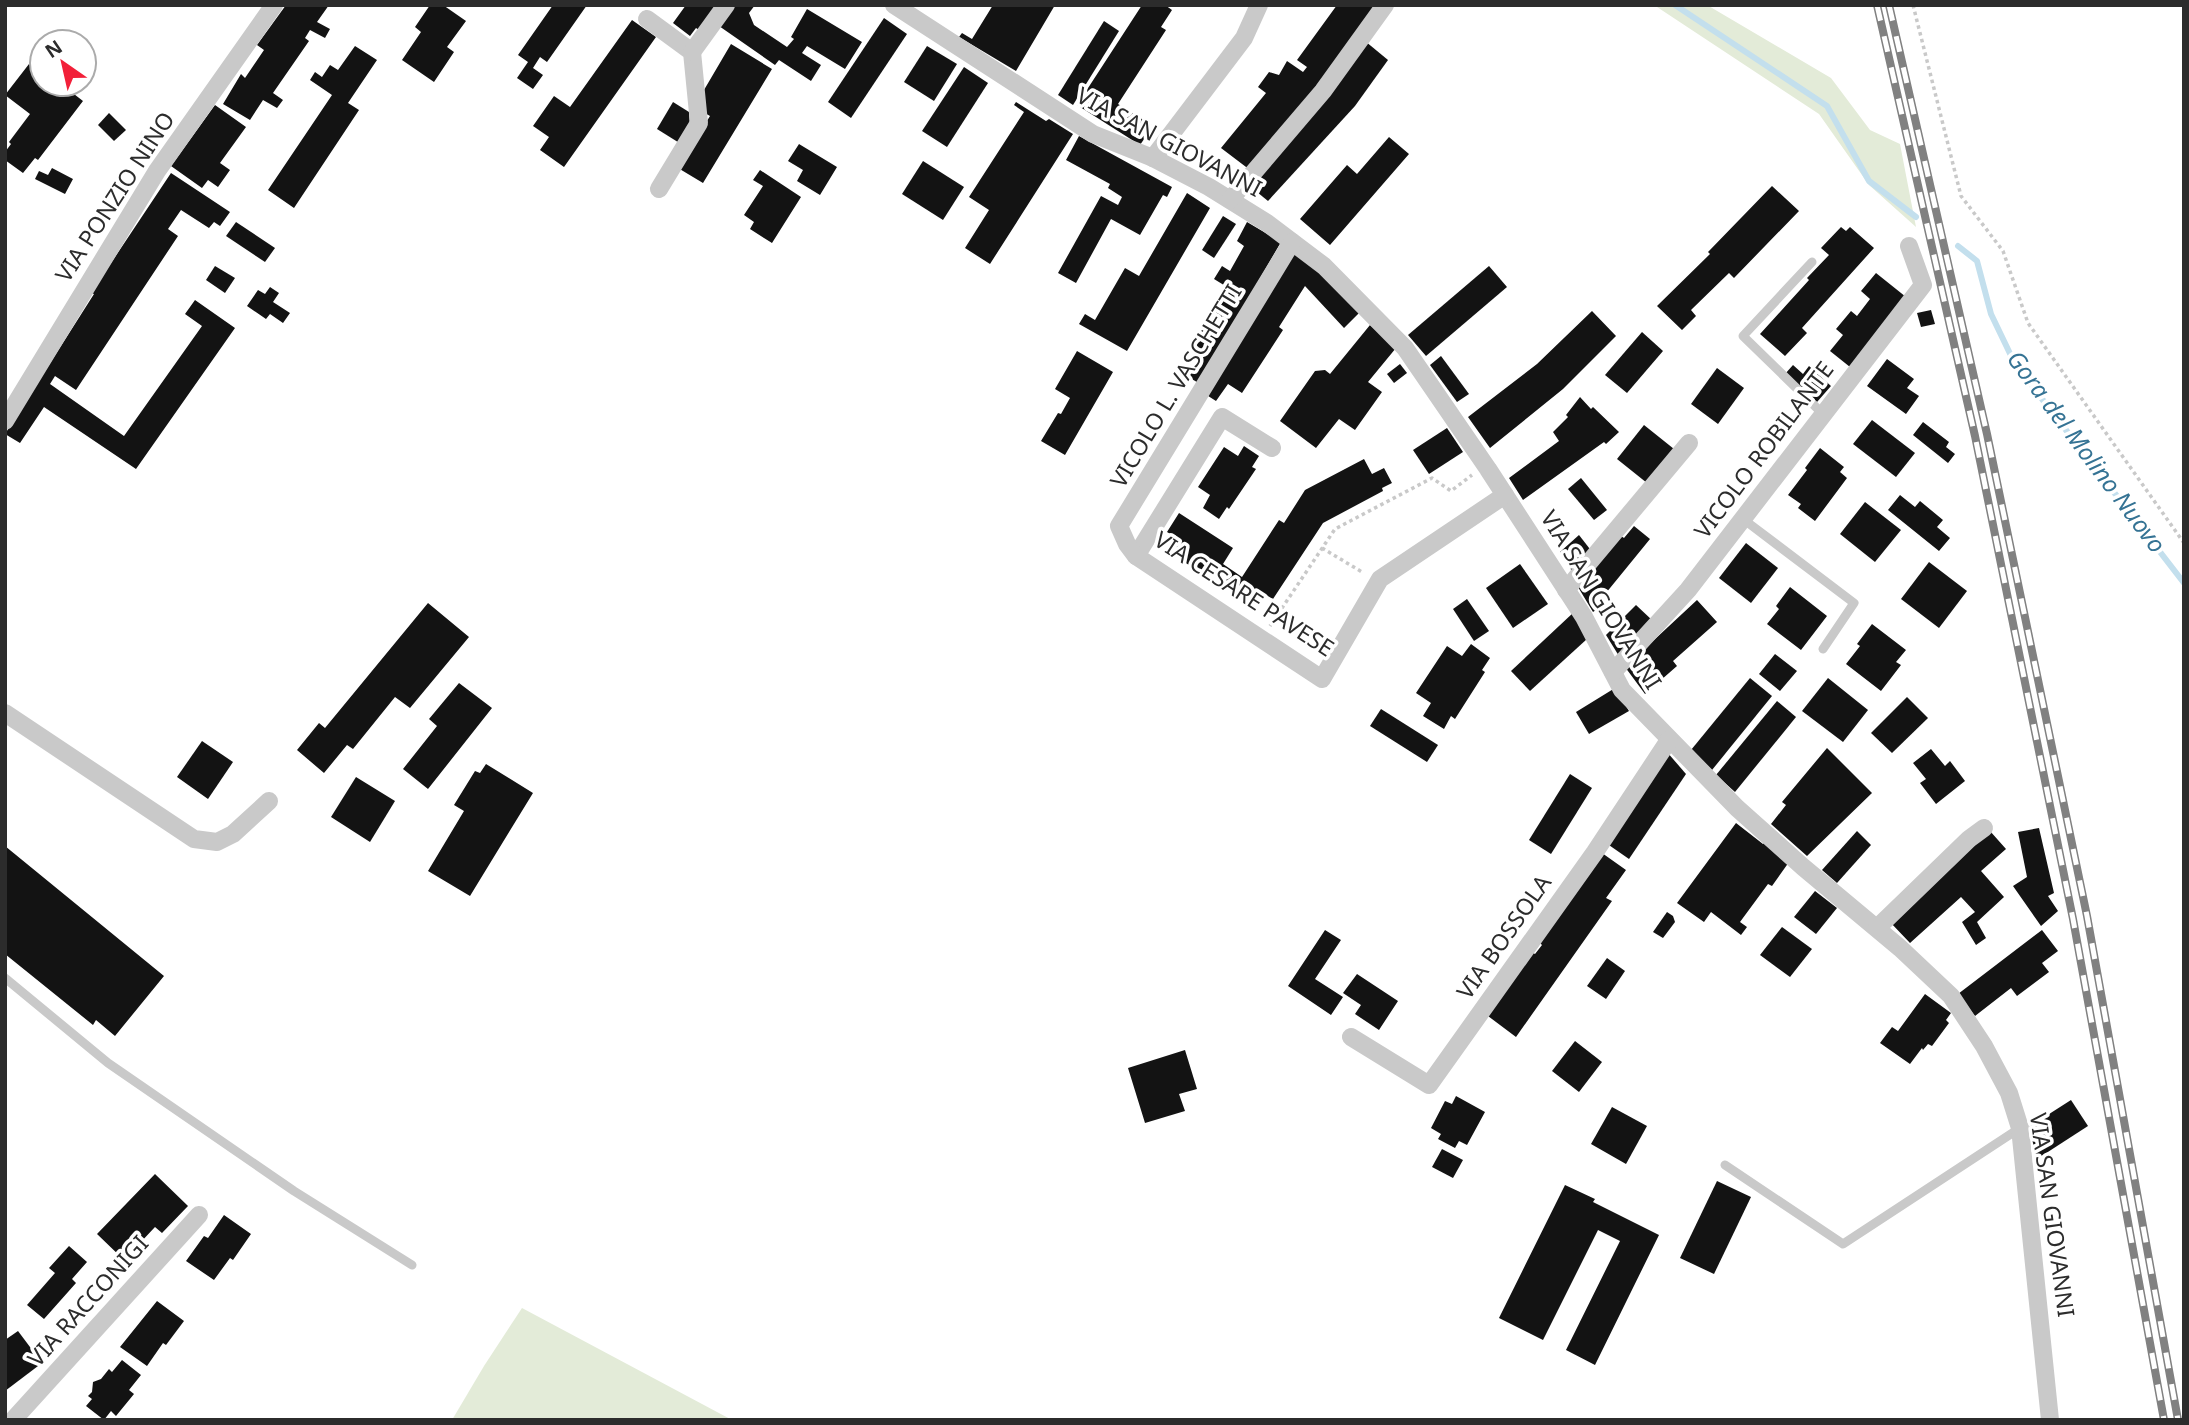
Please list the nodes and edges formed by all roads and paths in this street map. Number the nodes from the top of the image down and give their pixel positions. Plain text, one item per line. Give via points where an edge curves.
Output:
1 (274, 5) edge
2 (726, 5) edge
3 (894, 5) edge
4 (1259, 5) edge
5 (1385, 5) edge
6 (1913, 5) edge
7 (647, 19) dead end
8 (692, 52) junction
9 (1153, 158) junction
10 (659, 189) dead end
11 (1230, 200) junction
12 (1292, 242) junction
13 (1909, 246) dead end
14 (1812, 262) dead end
15 (1823, 414) junction
16 (5, 421) edge
17 (1689, 443) dead end
18 (1272, 448) dead end
19 (1486, 465) junction
20 (1505, 495) junction
21 (1743, 519) junction
22 (2184, 543) edge
23 (1322, 548) junction
24 (1136, 556) junction
25 (1378, 582) junction
26 (1566, 590) junction
27 (1261, 639) junction
28 (1823, 649) dead end
29 (1613, 672) junction
30 (5, 713) edge
31 (1669, 740) junction
32 (269, 801) dead end
33 (1984, 828) dead end
34 (1877, 928) junction
35 (5, 978) edge
36 (1351, 1037) dead end
37 (2020, 1128) junction
38 (1725, 1165) dead end
39 (199, 1215) dead end
40 (412, 1265) dead end
41 (13, 1420) edge
42 (2050, 1420) edge

1 - 16 street, VIA PONZIO NINO via 157,171
2 - 8 street
3 - 9 street, VIA SAN GIOVANNI via 1093,134
4 - 9 street via 1244,38
5 - 11 street via 1323,91
6 - 22 path via 1961,196 2003,251 2028,323
7 - 8 street
8 - 10 street via 699,122
9 - 11 street, VIA SAN GIOVANNI
11 - 12 street, VIA SAN GIOVANNI
12 - 19 street, VIA SAN GIOVANNI via 1324,265 1405,348
12 - 24 street, VICOLO L. VASCHETTI via 1119,526
13 - 15 street, VICOLO ROBILANTE via 1923,285
14 - 15 lane via 1743,336
15 - 21 street, VICOLO ROBILANTE
17 - 26 street
18 - 24 street, VIA CESARE PAVESE via 1222,417
19 - 20 street, VIA SAN GIOVANNI
19 - 23 path via 1451,491 1432,478 1335,530
20 - 25 street, VIA CESARE PAVESE
20 - 26 street, VIA SAN GIOVANNI
21 - 28 lane via 1854,604
21 - 29 street, VICOLO ROBILANTE via 1688,590
23 - 25 path
23 - 27 path
24 - 27 street, VIA CESARE PAVESE
25 - 27 street, VIA CESARE PAVESE via 1322,679
26 - 29 street, VIA SAN GIOVANNI
29 - 31 street, VIA SAN GIOVANNI via 1622,690
30 - 32 street via 194,839 217,842 233,835
31 - 34 street, VIA SAN GIOVANNI via 1737,808
31 - 36 street, VIA BOSSOLA via 1429,1085
33 - 34 street
34 - 37 street, VIA SAN GIOVANNI via 1951,996 1991,1057
35 - 40 lane via 108,1063 293,1191
37 - 38 lane via 1843,1244
37 - 42 street, VIA SAN GIOVANNI
39 - 41 street, VIA RACCONIGI

